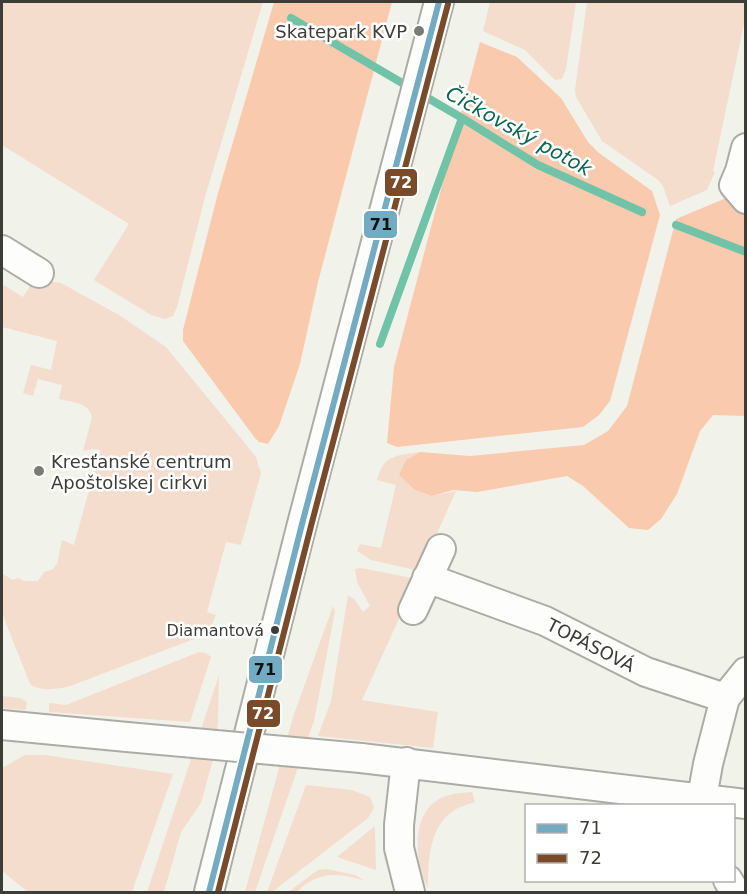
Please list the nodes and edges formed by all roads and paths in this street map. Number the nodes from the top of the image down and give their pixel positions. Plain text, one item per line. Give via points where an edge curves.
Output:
1 (439, 2) edge
2 (746, 148) edge
3 (740, 192) edge
4 (2, 249) edge
5 (39, 273) dead end
6 (441, 549) dead end
7 (427, 578) junction
8 (413, 610) dead end
9 (746, 672) edge
10 (725, 698) junction
11 (2, 725) edge
12 (406, 762) junction
13 (725, 802) edge
14 (209, 892) edge
15 (410, 892) edge

1 - 14 street
2 - 3 street
4 - 5 street
6 - 7 street
7 - 8 street
7 - 10 street, TOPÁSOVÁ via 545,621 646,672
9 - 10 street
10 - 13 street via 708,764
11 - 12 street, bridge
12 - 13 street
12 - 15 street via 399,848

